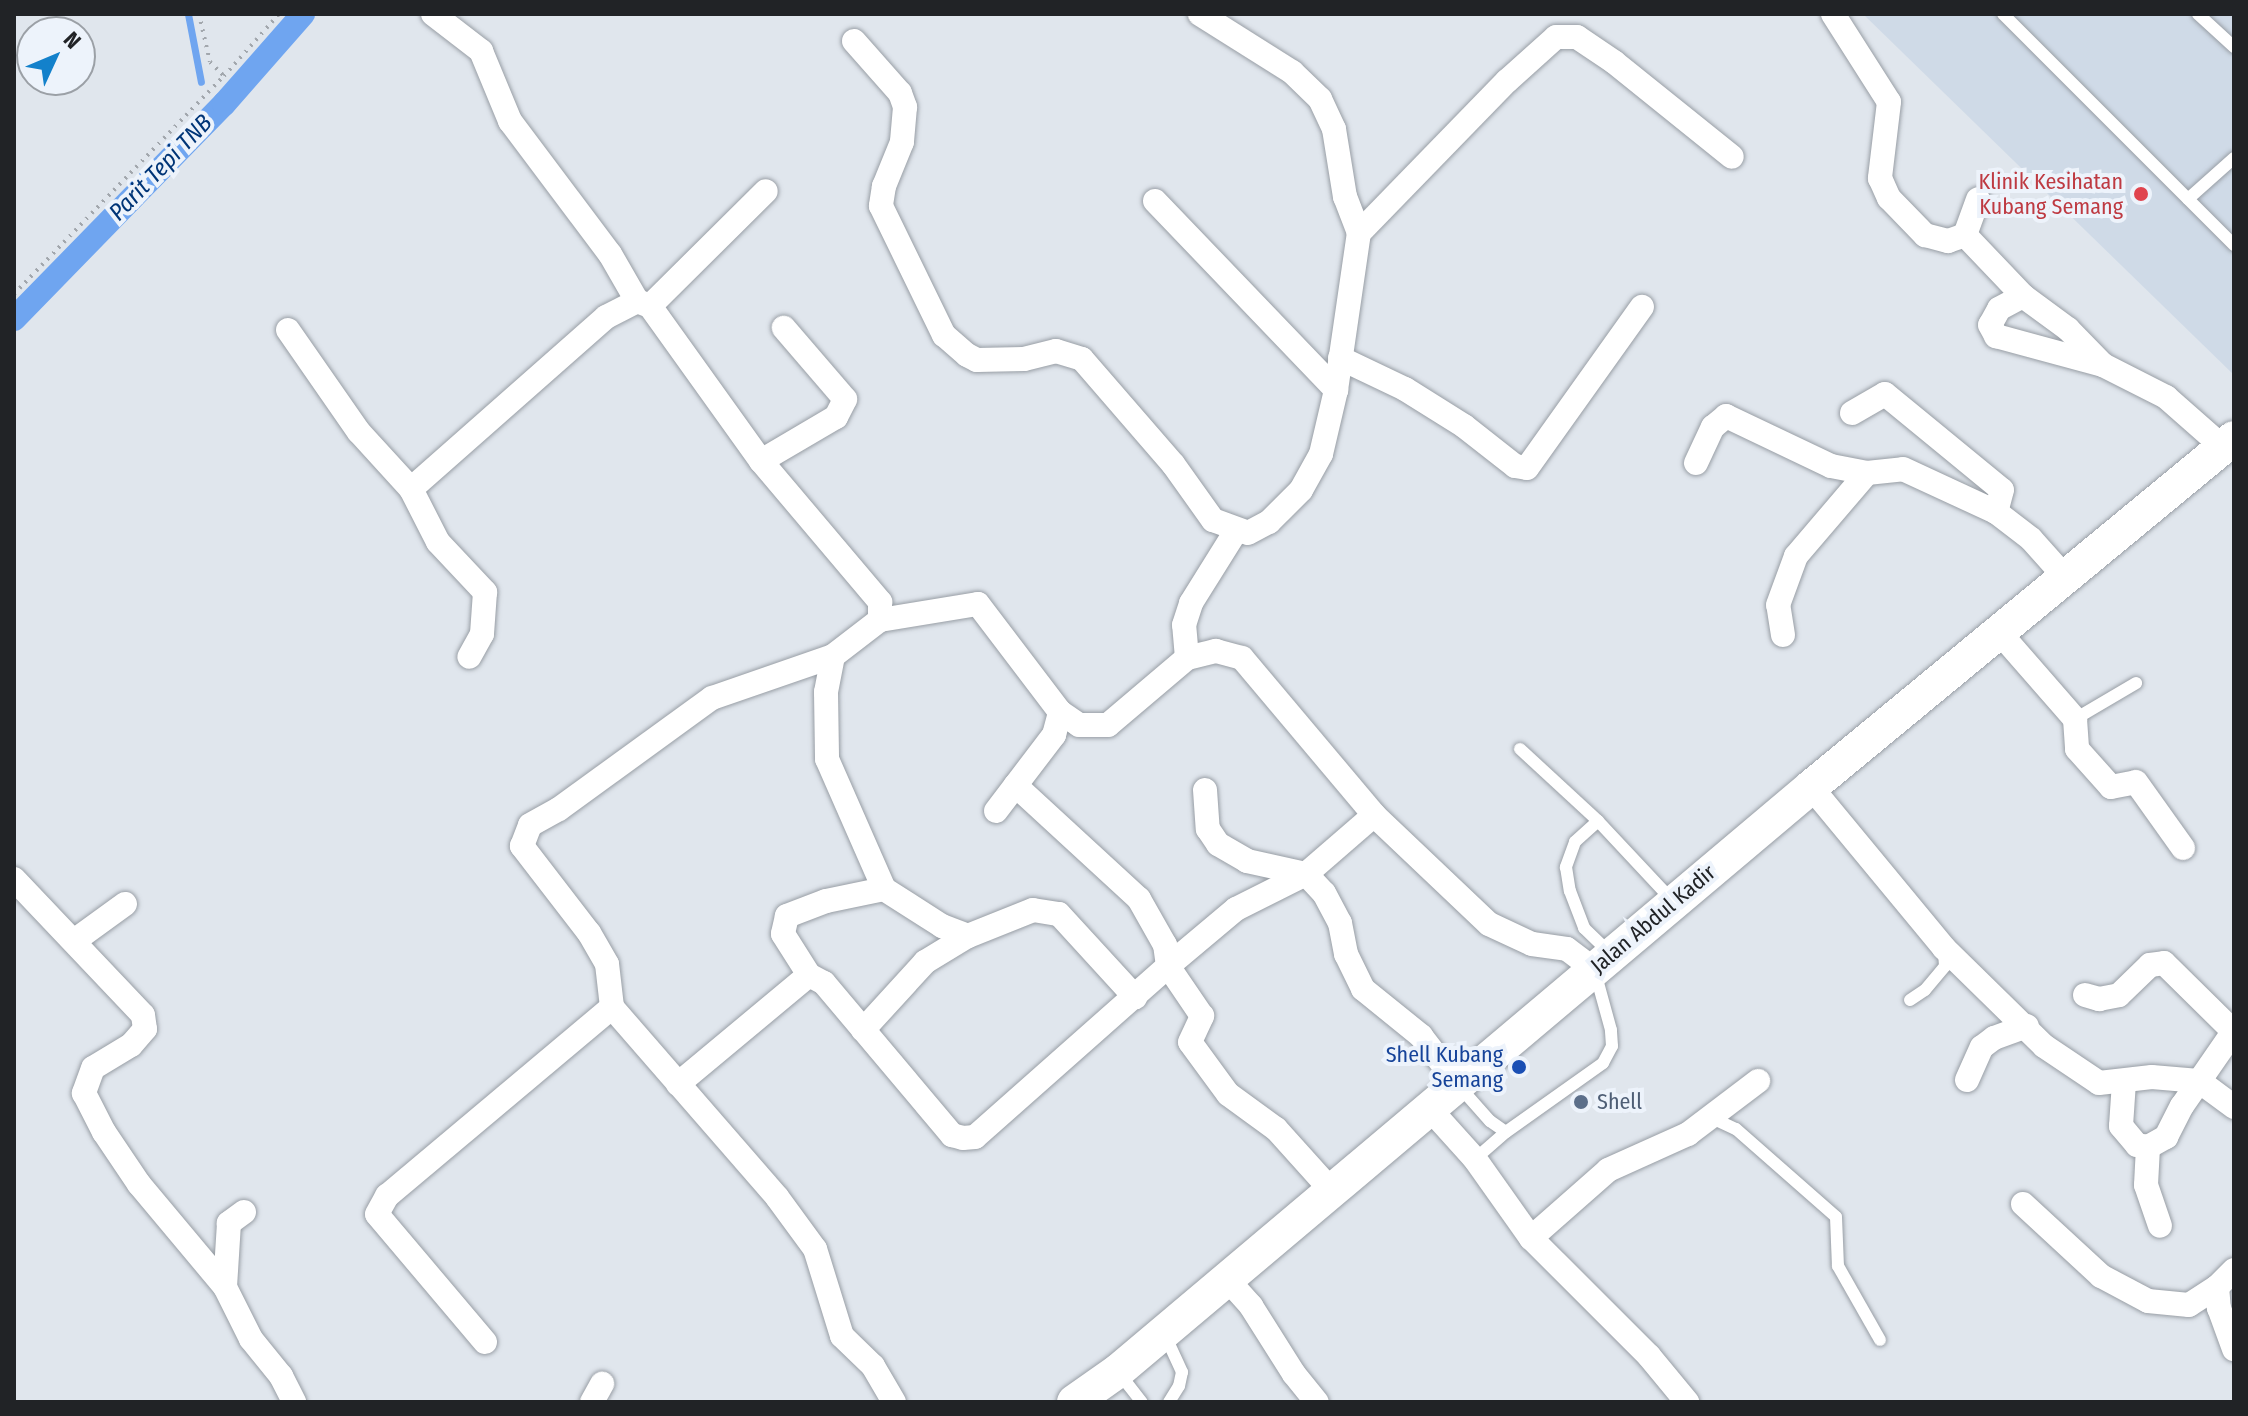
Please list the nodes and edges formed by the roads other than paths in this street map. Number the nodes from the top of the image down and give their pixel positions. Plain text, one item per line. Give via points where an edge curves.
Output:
1 (433, 14) edge
2 (1200, 14) edge
3 (1833, 14) edge
4 (2003, 14) edge
5 (2198, 14) edge
6 (854, 41) dead end
7 (2234, 47) edge
8 (1732, 157) dead end
9 (2234, 158) edge
10 (766, 191) dead end
11 (1978, 199) dead end
12 (2188, 199) junction
13 (1155, 201) dead end
14 (1359, 233) junction
15 (1965, 235) junction
16 (2234, 245) edge
17 (2023, 296) junction
18 (643, 303) junction
19 (1642, 307) dead end
20 (784, 328) dead end
21 (288, 330) dead end
22 (1340, 358) junction
23 (2103, 365) junction
24 (1336, 390) junction
25 (1852, 413) dead end
26 (2228, 442) edge
27 (761, 461) junction
28 (1696, 463) dead end
29 (1867, 473) junction
30 (411, 489) junction
31 (1996, 512) junction
32 (1236, 531) junction
33 (2065, 577) junction
34 (880, 620) junction
35 (1999, 632) junction
36 (1783, 635) dead end
37 (833, 656) junction
38 (469, 657) dead end
39 (1187, 658) junction
40 (2136, 683) dead end
41 (1060, 712) junction
42 (2075, 719) junction
43 (1520, 749) dead end
44 (1015, 785) junction
45 (1811, 787) junction
46 (1205, 790) dead end
47 (996, 811) dead end
48 (1374, 815) junction
49 (1598, 821) junction
50 (2183, 848) dead end
51 (1306, 874) junction
52 (14, 879) edge
53 (884, 889) junction
54 (1674, 902) junction
55 (125, 904) dead end
56 (968, 936) junction
57 (74, 941) junction
58 (1944, 948) junction
59 (1602, 962) junction
60 (1168, 966) junction
61 (809, 975) junction
62 (2085, 995) dead end
63 (1135, 997) junction
64 (1910, 1000) dead end
65 (612, 1007) junction
66 (2027, 1026) junction
67 (863, 1030) junction
68 (2234, 1032) edge
69 (1967, 1080) dead end
70 (1758, 1081) dead end
71 (2199, 1081) junction
72 (2124, 1082) junction
73 (678, 1084) junction
74 (1458, 1084) junction
75 (2234, 1107) edge
76 (1429, 1108) junction
77 (1712, 1118) junction
78 (1506, 1132) junction
79 (2148, 1147) junction
80 (1475, 1159) junction
81 (1331, 1190) junction
82 (2023, 1204) dead end
83 (244, 1212) dead end
84 (2160, 1226) dead end
85 (1531, 1238) junction
86 (1226, 1278) junction
87 (2226, 1278) edge
88 (225, 1287) junction
89 (1163, 1333) junction
90 (1880, 1340) dead end
91 (485, 1342) dead end
92 (2234, 1349) edge
93 (1118, 1371) junction
94 (294, 1402) edge
95 (894, 1402) edge
96 (1074, 1402) edge
97 (1142, 1402) edge
98 (1169, 1402) edge
99 (1317, 1402) edge
100 (1687, 1402) edge

1 - 18 street via 481,51 510,121
2 - 14 street via 1292,72 1320,99 1334,129 1345,197
3 - 15 street via 1889,102 1882,187 1925,235 1948,241
4 - 12 lane
5 - 7 lane
6 - 32 street via 900,93 905,107 902,142 881,206 944,335 977,360 1024,359 1056,351 1082,359 1173,464 1213,520
8 - 14 street via 1614,62 1577,37 1556,37
9 - 12 lane
10 - 18 street
11 - 15 street
12 - 16 lane
13 - 24 street
14 - 22 street
15 - 17 street
17 - 23 street via 2068,329
17 - 23 street via 1999,309 1990,325 1996,336
18 - 27 street
18 - 30 street via 606,317
19 - 22 street via 1527,468 1515,466 1405,389
20 - 27 street via 845,399 836,417
21 - 30 street via 359,432
22 - 24 street
23 - 26 street via 2166,397
24 - 32 street via 1321,454 1301,490 1260,528
25 - 31 street via 1885,394 2002,490
26 - 33 main road, Jalan Abdul Kadir
27 - 34 street via 880,602
28 - 29 street via 1713,427 1726,416 1831,466
29 - 31 street via 1903,469
29 - 36 street via 1796,556 1778,605
30 - 38 street via 438,542 485,592 482,634
31 - 33 street via 2031,539
32 - 39 street via 1191,603 1184,625
33 - 35 main road, Jalan Abdul Kadir
34 - 37 street
34 - 41 street via 978,604
35 - 42 street
35 - 45 main road, Jalan Abdul Kadir
37 - 53 street via 826,692 827,759
37 - 65 street via 712,698 530,825 522,846 607,964
39 - 41 street via 1108,725 1079,725
39 - 48 street via 1216,651 1242,658
40 - 42 lane
41 - 44 street via 1054,735
42 - 50 street via 2077,749 2111,787 2136,782
43 - 49 lane
44 - 47 street
44 - 60 street via 1139,899 1165,945
45 - 54 main road, Jalan Abdul Kadir
45 - 58 street
46 - 51 street via 1208,829 1218,844 1247,861
48 - 51 street
48 - 59 street via 1489,924 1532,944
49 - 54 lane
49 - 59 lane via 1575,842 1566,867 1584,928
51 - 60 street via 1236,909
51 - 74 street via 1340,923 1346,954 1363,989 1421,1036
52 - 57 street
53 - 56 street
53 - 61 street via 787,916 783,934
54 - 59 main road, Jalan Abdul Kadir
55 - 57 street
56 - 63 street via 1033,910 1059,914
56 - 67 street via 925,962
57 - 88 street via 143,1015 145,1029 131,1045 93,1068 84,1093 139,1184
58 - 64 lane via 1945,966
58 - 66 street
59 - 74 main road, Jalan Abdul Kadir
59 - 78 lane via 1612,1046 1603,1063
60 - 63 street
60 - 81 street via 1202,1016 1190,1042 1218,1081 1276,1129
61 - 67 street via 824,983
61 - 73 street
62 - 68 street via 2119,995 2150,965 2164,963
63 - 67 street via 975,1137 952,1135
65 - 73 street
65 - 91 street via 387,1196 377,1214
66 - 69 street via 1982,1047
66 - 72 street via 2044,1046 2099,1083
68 - 71 street
70 - 77 street
71 - 72 street via 2152,1077
71 - 75 street
71 - 79 street via 2166,1137
72 - 79 street via 2121,1126 2137,1145
73 - 95 street via 815,1249 842,1336 873,1366
74 - 76 main road, Jalan Abdul Kadir
74 - 78 lane
76 - 80 street
76 - 81 main road, Jalan Abdul Kadir
77 - 85 street via 1608,1170
77 - 90 lane via 1736,1129 1836,1217 1838,1266
78 - 80 lane
79 - 84 street via 2146,1185
80 - 85 street
81 - 86 main road, Jalan Abdul Kadir
82 - 87 street via 2101,1276 2148,1301 2189,1305
83 - 88 street via 229,1223
85 - 100 street via 1649,1356
86 - 89 main road, Jalan Abdul Kadir
86 - 99 street
87 - 92 street via 2219,1308
88 - 94 street via 251,1339
89 - 93 main road, Jalan Abdul Kadir
89 - 98 lane via 1182,1372
93 - 96 main road, Jalan Abdul Kadir
93 - 97 lane

